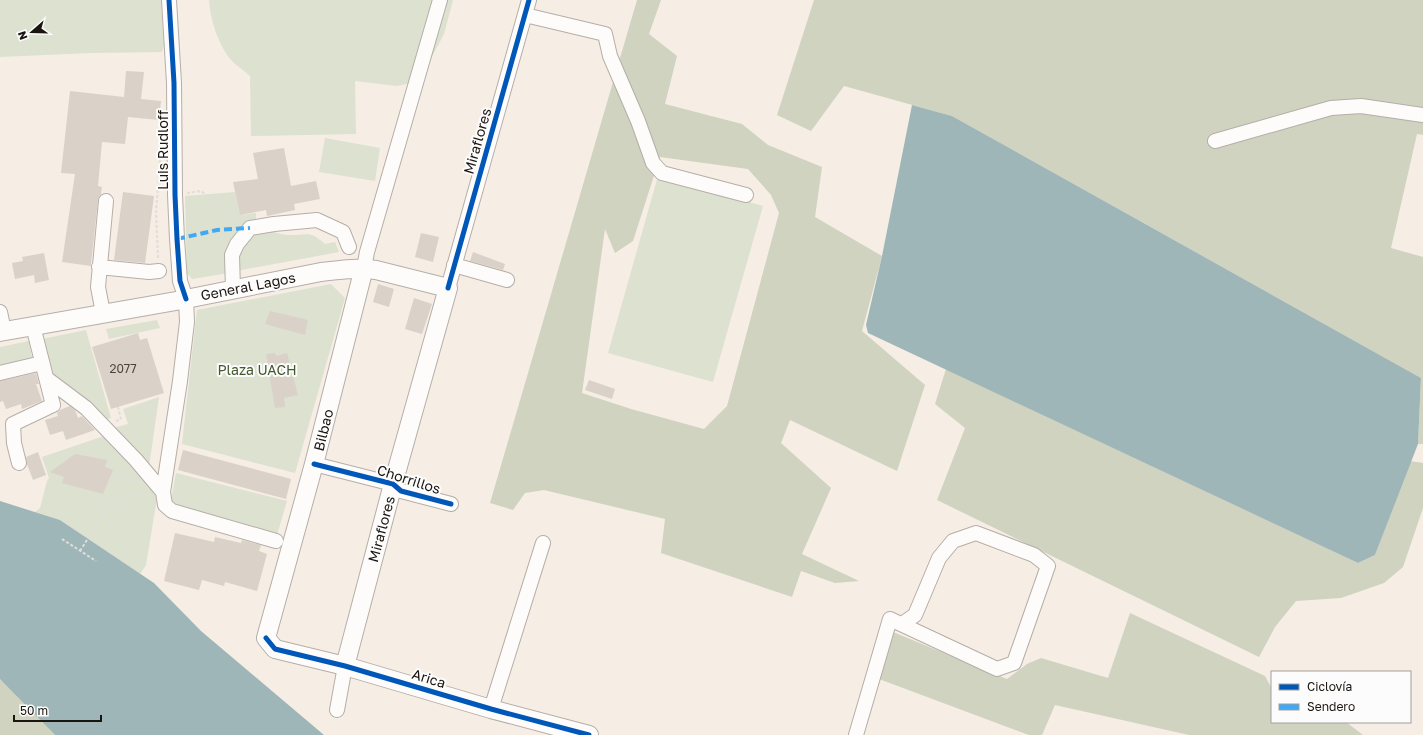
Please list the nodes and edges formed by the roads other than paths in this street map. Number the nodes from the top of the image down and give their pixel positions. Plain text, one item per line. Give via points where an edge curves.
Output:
1 (170, 0) edge
2 (440, 0) edge
3 (529, 0) edge
4 (525, 15) junction
5 (1423, 115) edge
6 (1215, 141) dead end
7 (746, 195) dead end
8 (106, 201) dead end
9 (349, 247) dead end
10 (454, 265) junction
11 (99, 267) junction
12 (364, 268) junction
13 (159, 271) dead end
14 (507, 280) dead end
15 (448, 288) junction
16 (233, 290) junction
17 (186, 299) junction
18 (0, 312) edge
19 (103, 313) junction
20 (33, 326) junction
21 (2, 331) edge
22 (42, 363) junction
23 (0, 373) edge
24 (46, 378) junction
25 (19, 463) dead end
26 (314, 464) junction
27 (393, 484) junction
28 (163, 492) junction
29 (451, 504) dead end
30 (276, 541) dead end
31 (543, 543) dead end
32 (902, 624) junction
33 (266, 638) joint
34 (345, 666) junction
35 (491, 709) junction
36 (337, 710) dead end
37 (589, 735) edge
38 (856, 735) edge

1 - 17 street, Luis Rudloff via 175,195 180,281
2 - 12 street via 366,252
3 - 4 street, Miraflores
4 - 7 street via 605,34 610,56 653,163 662,173
4 - 10 street, Miraflores
5 - 6 street via 1361,106 1331,108
8 - 11 street
9 - 16 street via 343,232 317,220 250,228 232,255
10 - 14 street
10 - 15 street, Miraflores
11 - 13 street
11 - 19 street via 98,287
12 - 15 main road, General Lagos
12 - 16 main road, General Lagos via 321,272
12 - 26 main road, Bilbao
15 - 27 main road, Miraflores
16 - 17 main road, General Lagos
17 - 19 main road, General Lagos
17 - 28 street, Luis Rudloff via 187,330
18 - 21 street
19 - 20 main road, General Lagos
20 - 21 main road, General Lagos
20 - 22 street
22 - 23 street
22 - 24 street
24 - 25 street via 53,405 14,424 14,443
24 - 28 street via 86,408
26 - 27 street, Chorrillos
26 - 33 main road, Bilbao
27 - 29 street, Chorrillos via 401,491
27 - 34 main road, Miraflores
28 - 30 street via 165,505 172,511
31 - 35 street
32 - 32 street via 997,670 1014,663 1048,566 1034,555 976,533 953,541 939,558 915,614
32 - 38 street via 890,619
33 - 34 main road, Arica via 275,649
34 - 35 main road, Arica
34 - 36 street
35 - 37 main road, Arica

